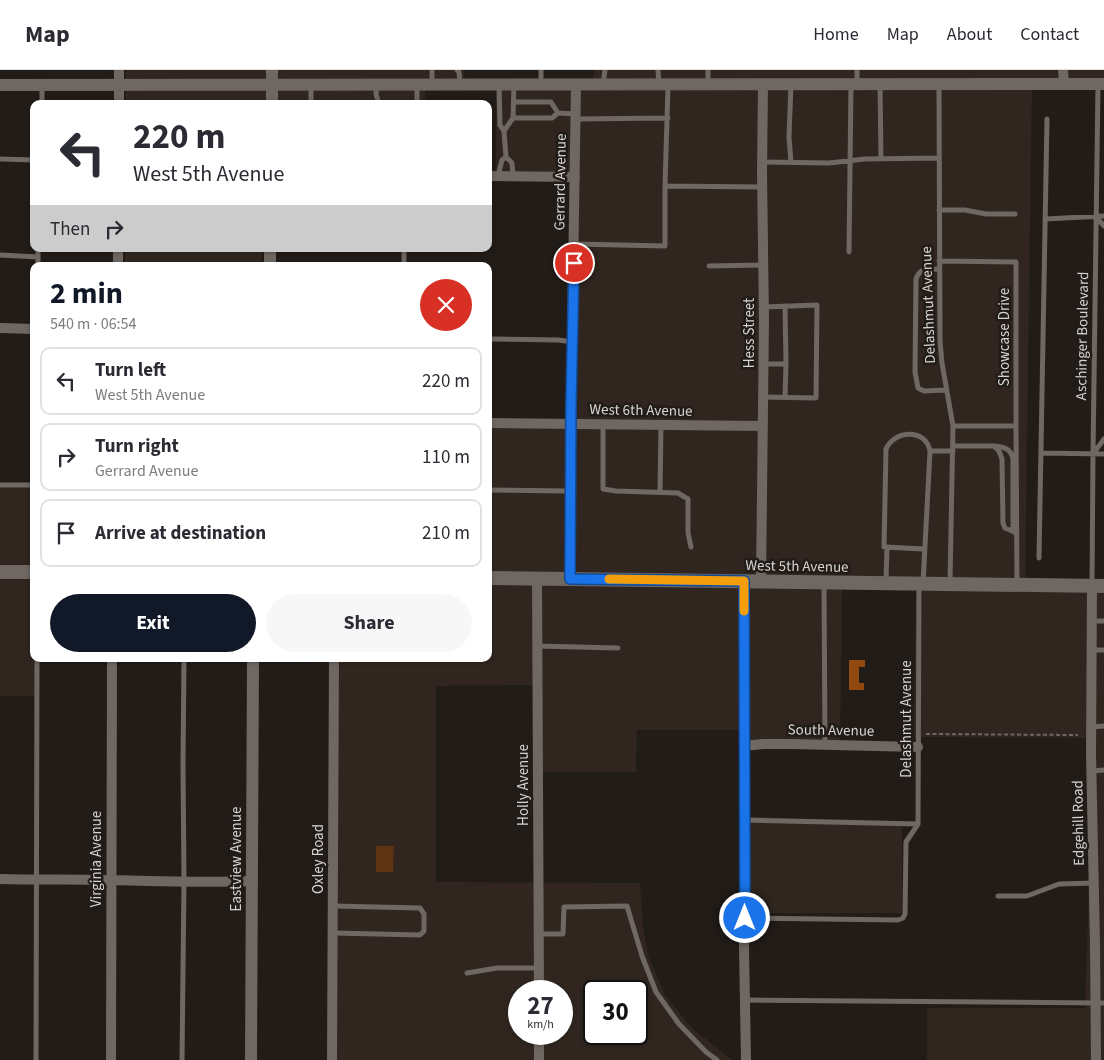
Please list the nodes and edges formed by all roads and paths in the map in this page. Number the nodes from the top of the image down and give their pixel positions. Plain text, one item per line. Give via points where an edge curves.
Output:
1 (119, 70) edge
2 (272, 70) edge
3 (432, 70) edge
4 (457, 70) edge
5 (541, 70) edge
6 (605, 70) edge
7 (658, 70) edge
8 (708, 70) edge
9 (857, 70) edge
10 (1063, 70) edge
11 (417, 84) junction
12 (432, 84) junction
13 (460, 84) junction
14 (763, 84) junction
15 (791, 84) junction
16 (854, 84) junction
17 (880, 84) junction
18 (939, 84) junction
19 (1064, 84) junction
20 (1101, 84) edge
21 (42, 85) junction
22 (119, 85) junction
23 (272, 85) junction
24 (311, 85) junction
25 (377, 85) junction
26 (499, 85) junction
27 (514, 85) junction
28 (541, 85) junction
29 (576, 85) junction
30 (603, 85) junction
31 (664, 85) junction
32 (708, 85) junction
33 (0, 86) edge
34 (42, 100) edge
35 (119, 100) edge
36 (272, 100) edge
37 (312, 100) edge
38 (378, 100) edge
39 (417, 100) edge
40 (514, 102) junction
41 (558, 113) junction
42 (575, 116) junction
43 (513, 118) junction
44 (668, 118) junction
45 (1047, 119) dead end
46 (504, 131) junction
47 (506, 157) junction
48 (939, 158) junction
49 (0, 159) edge
50 (881, 159) junction
51 (30, 160) edge
52 (851, 160) junction
53 (762, 162) junction
54 (791, 162) junction
55 (494, 176) edge
56 (513, 176) junction
57 (574, 177) junction
58 (665, 186) junction
59 (762, 187) junction
60 (939, 210) junction
61 (1015, 214) dead end
62 (1104, 216) edge
63 (1096, 217) junction
64 (1045, 219) junction
65 (1104, 226) edge
66 (574, 244) junction
67 (38, 252) edge
68 (849, 252) dead end
69 (0, 255) edge
70 (38, 257) junction
71 (939, 261) junction
72 (38, 262) edge
73 (764, 265) junction
74 (709, 266) dead end
75 (939, 269) junction
76 (785, 306) junction
77 (764, 307) junction
78 (0, 328) edge
79 (30, 329) edge
80 (492, 340) edge
81 (572, 342) junction
82 (764, 364) junction
83 (786, 364) junction
84 (946, 390) junction
85 (764, 397) junction
86 (786, 397) junction
87 (492, 423) edge
88 (570, 424) junction
89 (603, 424) junction
90 (661, 425) junction
91 (763, 426) junction
92 (953, 426) junction
93 (1016, 426) junction
94 (1104, 439) edge
95 (994, 446) junction
96 (953, 449) junction
97 (930, 451) junction
98 (1041, 453) junction
99 (1093, 454) junction
100 (1104, 454) edge
101 (0, 485) edge
102 (30, 485) edge
103 (492, 490) edge
104 (570, 491) junction
105 (660, 492) junction
106 (1015, 532) junction
107 (691, 547) dead end
108 (887, 547) junction
109 (924, 549) junction
110 (1039, 558) dead end
111 (0, 572) edge
112 (30, 572) edge
113 (492, 578) edge
114 (537, 578) junction
115 (570, 579) junction
116 (744, 581) junction
117 (762, 581) junction
118 (824, 583) junction
119 (886, 584) junction
120 (921, 584) junction
121 (950, 585) junction
122 (1017, 585) junction
123 (1098, 586) edge
124 (1092, 621) junction
125 (1104, 621) edge
126 (537, 646) junction
127 (618, 648) dead end
128 (1092, 650) junction
129 (1104, 650) edge
130 (37, 662) edge
131 (112, 662) edge
132 (184, 662) edge
133 (253, 662) edge
134 (334, 662) edge
135 (1104, 726) edge
136 (1091, 727) junction
137 (918, 733) junction
138 (1078, 735) dead end
139 (825, 745) junction
140 (744, 746) junction
141 (918, 747) junction
142 (1104, 770) edge
143 (1092, 771) junction
144 (745, 820) junction
145 (918, 824) junction
146 (0, 880) edge
147 (37, 880) junction
148 (111, 880) junction
149 (252, 881) junction
150 (184, 882) junction
151 (1094, 883) junction
152 (998, 896) dead end
153 (333, 906) junction
154 (745, 918) junction
155 (333, 933) junction
156 (539, 934) junction
157 (539, 968) junction
158 (467, 973) dead end
159 (539, 980) edge
160 (745, 1000) junction
161 (1100, 1002) edge
162 (539, 1045) edge
163 (36, 1060) edge
164 (111, 1060) edge
165 (182, 1060) edge
166 (251, 1060) edge
167 (332, 1060) edge
168 (539, 1060) edge
169 (717, 1060) edge
170 (746, 1060) edge
171 (1096, 1060) edge

1 - 22 street
2 - 23 street
3 - 12 lane
4 - 13 lane
5 - 28 lane
6 - 30 lane
7 - 31 lane
8 - 32 lane
9 - 16 lane
10 - 19 street
11 - 12 street
11 - 25 street
11 - 39 lane
12 - 13 street
13 - 26 street
14 - 15 street
14 - 32 street
14 - 53 street, Hess Street
15 - 16 street
15 - 54 lane
16 - 17 street
16 - 52 lane
17 - 18 street
17 - 50 lane
18 - 19 street
18 - 48 lane, Delashmut Avenue
19 - 20 street
20 - 63 lane, Aschinger Boulevard
21 - 22 street
21 - 33 street
21 - 34 lane
22 - 23 street
22 - 35 street
23 - 24 street
23 - 36 street
24 - 25 street
24 - 37 lane
25 - 38 lane
26 - 27 street
26 - 46 lane via 500,126
27 - 28 street
27 - 40 lane
28 - 29 street
29 - 30 street
29 - 42 street, Gerrard Avenue
30 - 31 street
31 - 32 street
31 - 44 lane
40 - 41 lane via 551,102
40 - 43 lane
41 - 42 lane
41 - 43 lane via 552,118
42 - 44 lane
42 - 57 street, Gerrard Avenue
43 - 46 lane
44 - 58 lane
45 - 64 lane
46 - 47 lane
47 - 55 lane
47 - 56 lane via 512,163
48 - 50 lane
48 - 60 lane, Delashmut Avenue
49 - 51 lane
50 - 52 lane
52 - 54 lane
52 - 68 lane
53 - 54 lane
53 - 59 street, Hess Street
55 - 56 street
56 - 57 street
57 - 66 street, Gerrard Avenue
58 - 59 lane
58 - 66 lane via 665,246
59 - 73 street, Hess Street
60 - 61 lane
60 - 71 lane, Delashmut Avenue
62 - 63 lane
63 - 64 lane
63 - 65 lane
63 - 99 lane, Aschinger Boulevard
64 - 98 lane
66 - 81 street, Gerrard Avenue
67 - 70 lane
69 - 70 lane
70 - 72 lane
71 - 75 lane, Delashmut Avenue
71 - 93 lane, Showcase Drive via 1016,262
73 - 74 lane
73 - 77 street, Hess Street
75 - 84 lane, Delashmut Avenue via 940,341
75 - 84 lane via 922,270 916,279 915,372 918,388 924,391
76 - 77 lane
76 - 83 lane
76 - 86 lane via 817,306 816,398
77 - 82 street, Hess Street
78 - 79 street
80 - 81 lane
81 - 88 street, Gerrard Avenue
82 - 83 lane
82 - 85 street, Hess Street
83 - 86 lane
84 - 92 lane, Delashmut Avenue
85 - 86 lane
85 - 91 street, Hess Street
87 - 88 street, West 6th Avenue
88 - 89 street, West 6th Avenue
88 - 104 street, Gerrard Avenue
89 - 90 street, West 6th Avenue
89 - 105 lane via 603,489
90 - 91 street, West 6th Avenue
90 - 105 lane
91 - 117 street, Hess Street
92 - 93 lane
92 - 96 lane, Delashmut Avenue
93 - 106 lane
94 - 99 lane
95 - 96 lane
95 - 106 lane via 1002,459 1003,523 1005,528
95 - 106 lane via 1002,446 1012,454
96 - 97 lane
96 - 121 lane, Delashmut Avenue
97 - 108 lane via 921,437 915,434 898,437 886,449 884,547
97 - 109 lane, Delashmut Avenue
98 - 99 lane
98 - 110 lane
99 - 100 lane
99 - 123 lane, Aschinger Boulevard
101 - 102 lane
103 - 104 lane
104 - 115 street, Gerrard Avenue
105 - 107 lane via 678,493 688,499
106 - 122 lane
108 - 109 lane
108 - 119 lane
109 - 120 lane, Delashmut Avenue
111 - 112 main road
113 - 114 main road, West 5th Avenue
114 - 115 main road, West 5th Avenue
114 - 126 street, Holly Avenue
115 - 116 main road, West 5th Avenue
116 - 117 main road, West 5th Avenue
116 - 140 street
117 - 118 main road, West 5th Avenue
118 - 119 main road, West 5th Avenue
118 - 139 lane
119 - 120 main road, West 5th Avenue
120 - 121 main road, West 5th Avenue
120 - 137 lane, Delashmut Avenue
121 - 122 main road, West 5th Avenue
122 - 123 main road, West 5th Avenue
123 - 124 street, Edgehill Road
124 - 125 lane
124 - 128 street, Edgehill Road
126 - 127 lane
126 - 156 street, Holly Avenue
128 - 129 lane
128 - 136 street, Edgehill Road
130 - 147 lane
131 - 148 street, Virginia Avenue
132 - 150 lane
133 - 149 street, Eastview Avenue
134 - 153 street, Oxley Road
135 - 136 lane
136 - 143 street, Edgehill Road
137 - 138 path
137 - 141 lane, Delashmut Avenue
139 - 140 street, South Avenue
139 - 141 street, South Avenue
140 - 144 street
141 - 145 lane, Delashmut Avenue
142 - 143 lane
143 - 151 street, Edgehill Road
144 - 145 lane
144 - 154 street
145 - 154 lane via 906,842 903,918
146 - 147 street
147 - 148 street
147 - 163 lane
148 - 150 street
148 - 164 street, Virginia Avenue
149 - 150 street
149 - 166 street, Eastview Avenue
150 - 165 lane
151 - 152 lane via 1059,884 1027,896
151 - 161 street, Edgehill Road
153 - 155 street, Oxley Road
153 - 155 lane via 420,908 424,914 424,931 420,935
154 - 160 street
155 - 167 street, Oxley Road
156 - 157 street, Holly Avenue
156 - 169 lane via 563,934 564,907 627,906 656,992 679,1024
157 - 158 lane via 496,968
157 - 159 street, Holly Avenue
160 - 161 lane
160 - 170 street
161 - 171 street, Edgehill Road
162 - 168 street

